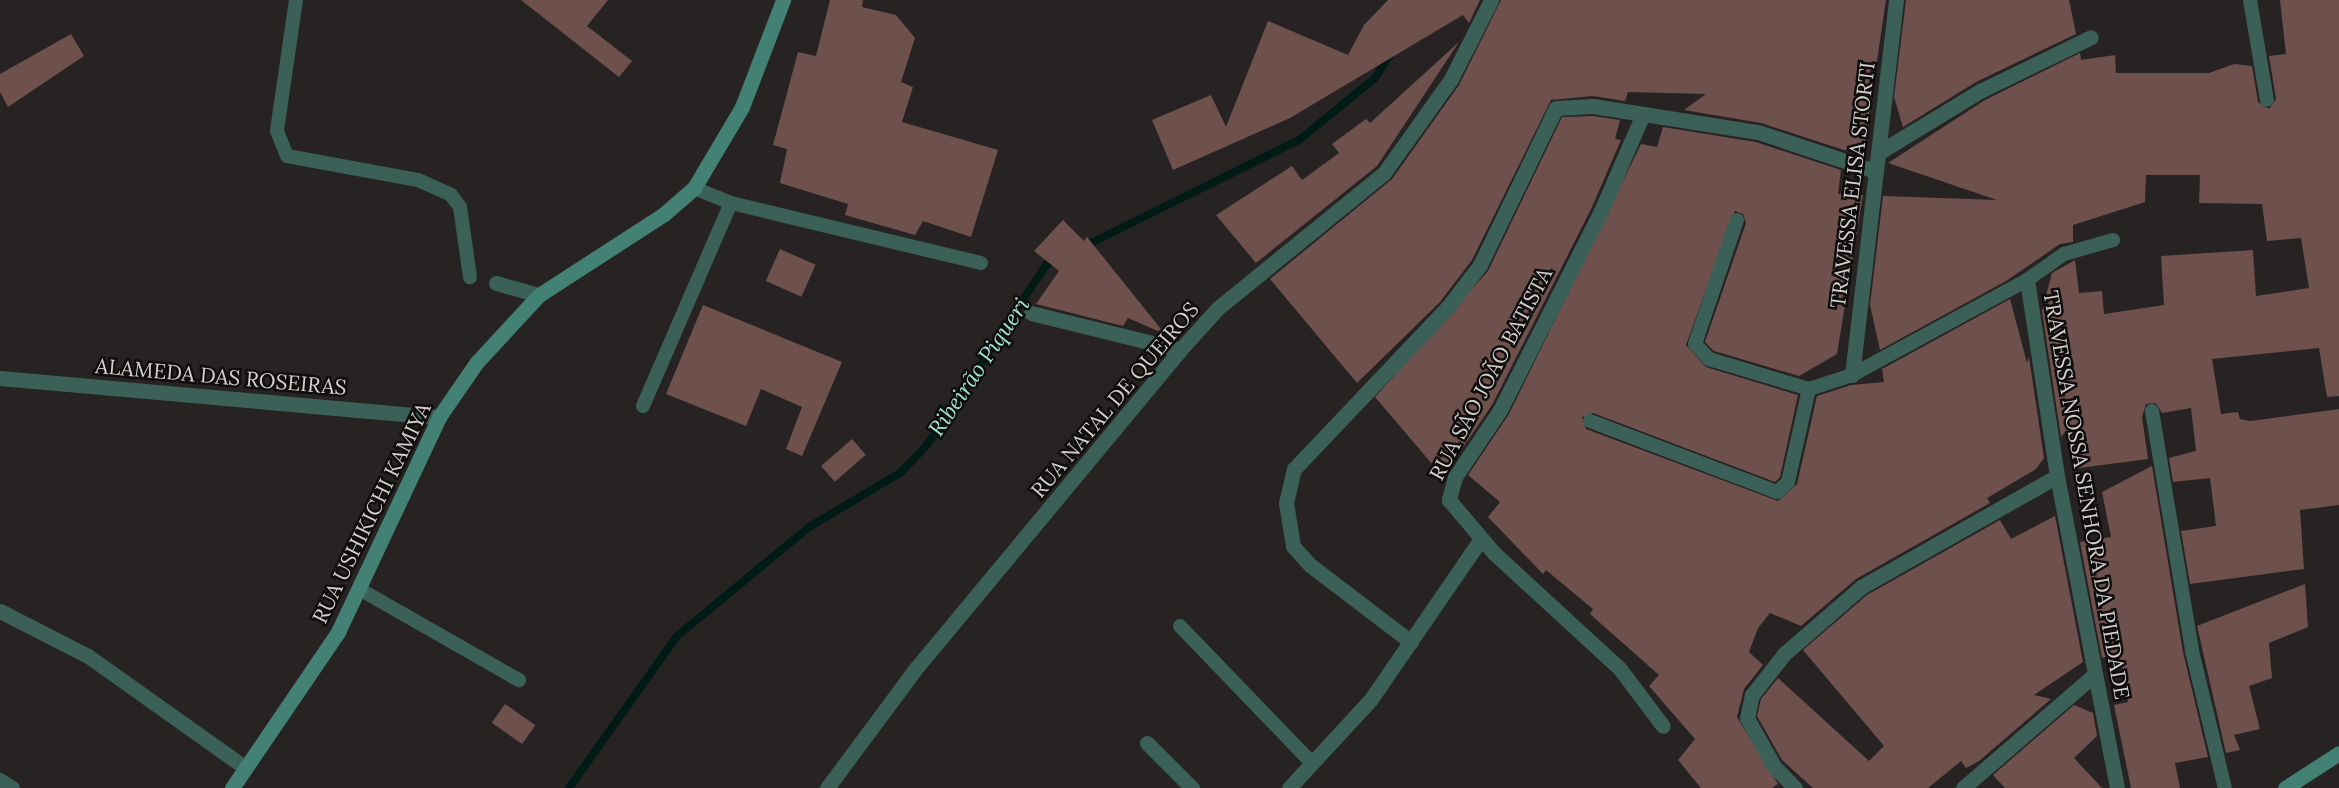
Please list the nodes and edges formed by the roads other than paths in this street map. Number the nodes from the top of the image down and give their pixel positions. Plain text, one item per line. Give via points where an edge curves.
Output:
1 (296, 0) edge
2 (783, 0) edge
3 (1491, 0) edge
4 (1896, 0) edge
5 (2250, 0) edge
6 (2091, 37) dead end
7 (2267, 100) dead end
8 (1642, 114) junction
9 (1878, 153) junction
10 (1875, 171) junction
11 (694, 188) junction
12 (731, 203) junction
13 (1737, 220) dead end
14 (2113, 240) dead end
15 (981, 263) dead end
16 (470, 277) dead end
17 (2027, 280) junction
18 (496, 283) dead end
19 (539, 295) junction
20 (1030, 313) dead end
21 (1180, 350) junction
22 (1852, 375) junction
23 (0, 378) edge
24 (1809, 389) junction
25 (643, 406) dead end
26 (2152, 411) dead end
27 (439, 417) junction
28 (1590, 421) dead end
29 (2057, 476) junction
30 (1481, 539) junction
31 (361, 590) junction
32 (0, 611) edge
33 (1180, 626) dead end
34 (1411, 642) junction
35 (2095, 674) junction
36 (519, 680) dead end
37 (1663, 726) dead end
38 (1147, 743) dead end
39 (2339, 753) edge
40 (1312, 764) junction
41 (244, 767) junction
42 (0, 780) edge
43 (13, 788) edge
44 (232, 788) edge
45 (827, 788) edge
46 (1192, 788) edge
47 (1289, 788) edge
48 (1795, 788) edge
49 (1963, 788) edge
50 (2117, 788) edge
51 (2225, 788) edge
52 (2285, 788) edge

1 - 16 lane via 277,131 287,156 418,180 445,191 460,207
2 - 11 main road, RUA USHIKICHI KAMIYA via 736,118
3 - 21 street, RUA NATAL DE QUEIROS via 1451,79 1384,173 1218,308
4 - 9 street, TRAVESSA ELISA STORTI
5 - 7 lane
6 - 9 street via 1980,91
8 - 10 street via 1758,132
8 - 30 street, RUA SÃO JOÃO BATISTA via 1627,159 1500,410 1449,488 1452,508
8 - 34 street via 1593,106 1556,108 1474,273 1294,469 1286,504 1293,546 1310,565
9 - 10 street, TRAVESSA ELISA STORTI
10 - 22 street, TRAVESSA ELISA STORTI
11 - 12 lane
11 - 19 main road, RUA USHIKICHI KAMIYA via 664,214
12 - 15 lane
12 - 25 lane
13 - 24 lane via 1695,344 1718,363
14 - 17 lane via 2064,254
17 - 22 lane
17 - 29 street, TRAVESSA NOSSA SENHORA DA PIEDADE
18 - 19 street
19 - 27 main road, RUA USHIKICHI KAMIYA via 477,362
20 - 21 street
21 - 45 street, RUA NATAL DE QUEIROS via 916,668
22 - 24 lane
23 - 27 street, ALAMEDA DAS ROSEIRAS
24 - 28 lane via 1788,482 1777,492
26 - 51 lane via 2192,651
27 - 31 main road, RUA USHIKICHI KAMIYA
29 - 35 street, TRAVESSA NOSSA SENHORA DA PIEDADE
29 - 48 street via 1956,529 1829,610 1784,654 1748,707 1750,730
30 - 34 street
30 - 37 street, RUA SÃO JOÃO BATISTA via 1620,669
31 - 36 lane
31 - 41 main road, RUA USHIKICHI KAMIYA via 313,672
32 - 41 street via 88,656
33 - 40 lane
34 - 40 street via 1371,699
35 - 49 street
35 - 50 street, TRAVESSA NOSSA SENHORA DA PIEDADE
38 - 46 street
39 - 52 main road
40 - 47 street
41 - 44 main road, RUA USHIKICHI KAMIYA
42 - 43 lane

